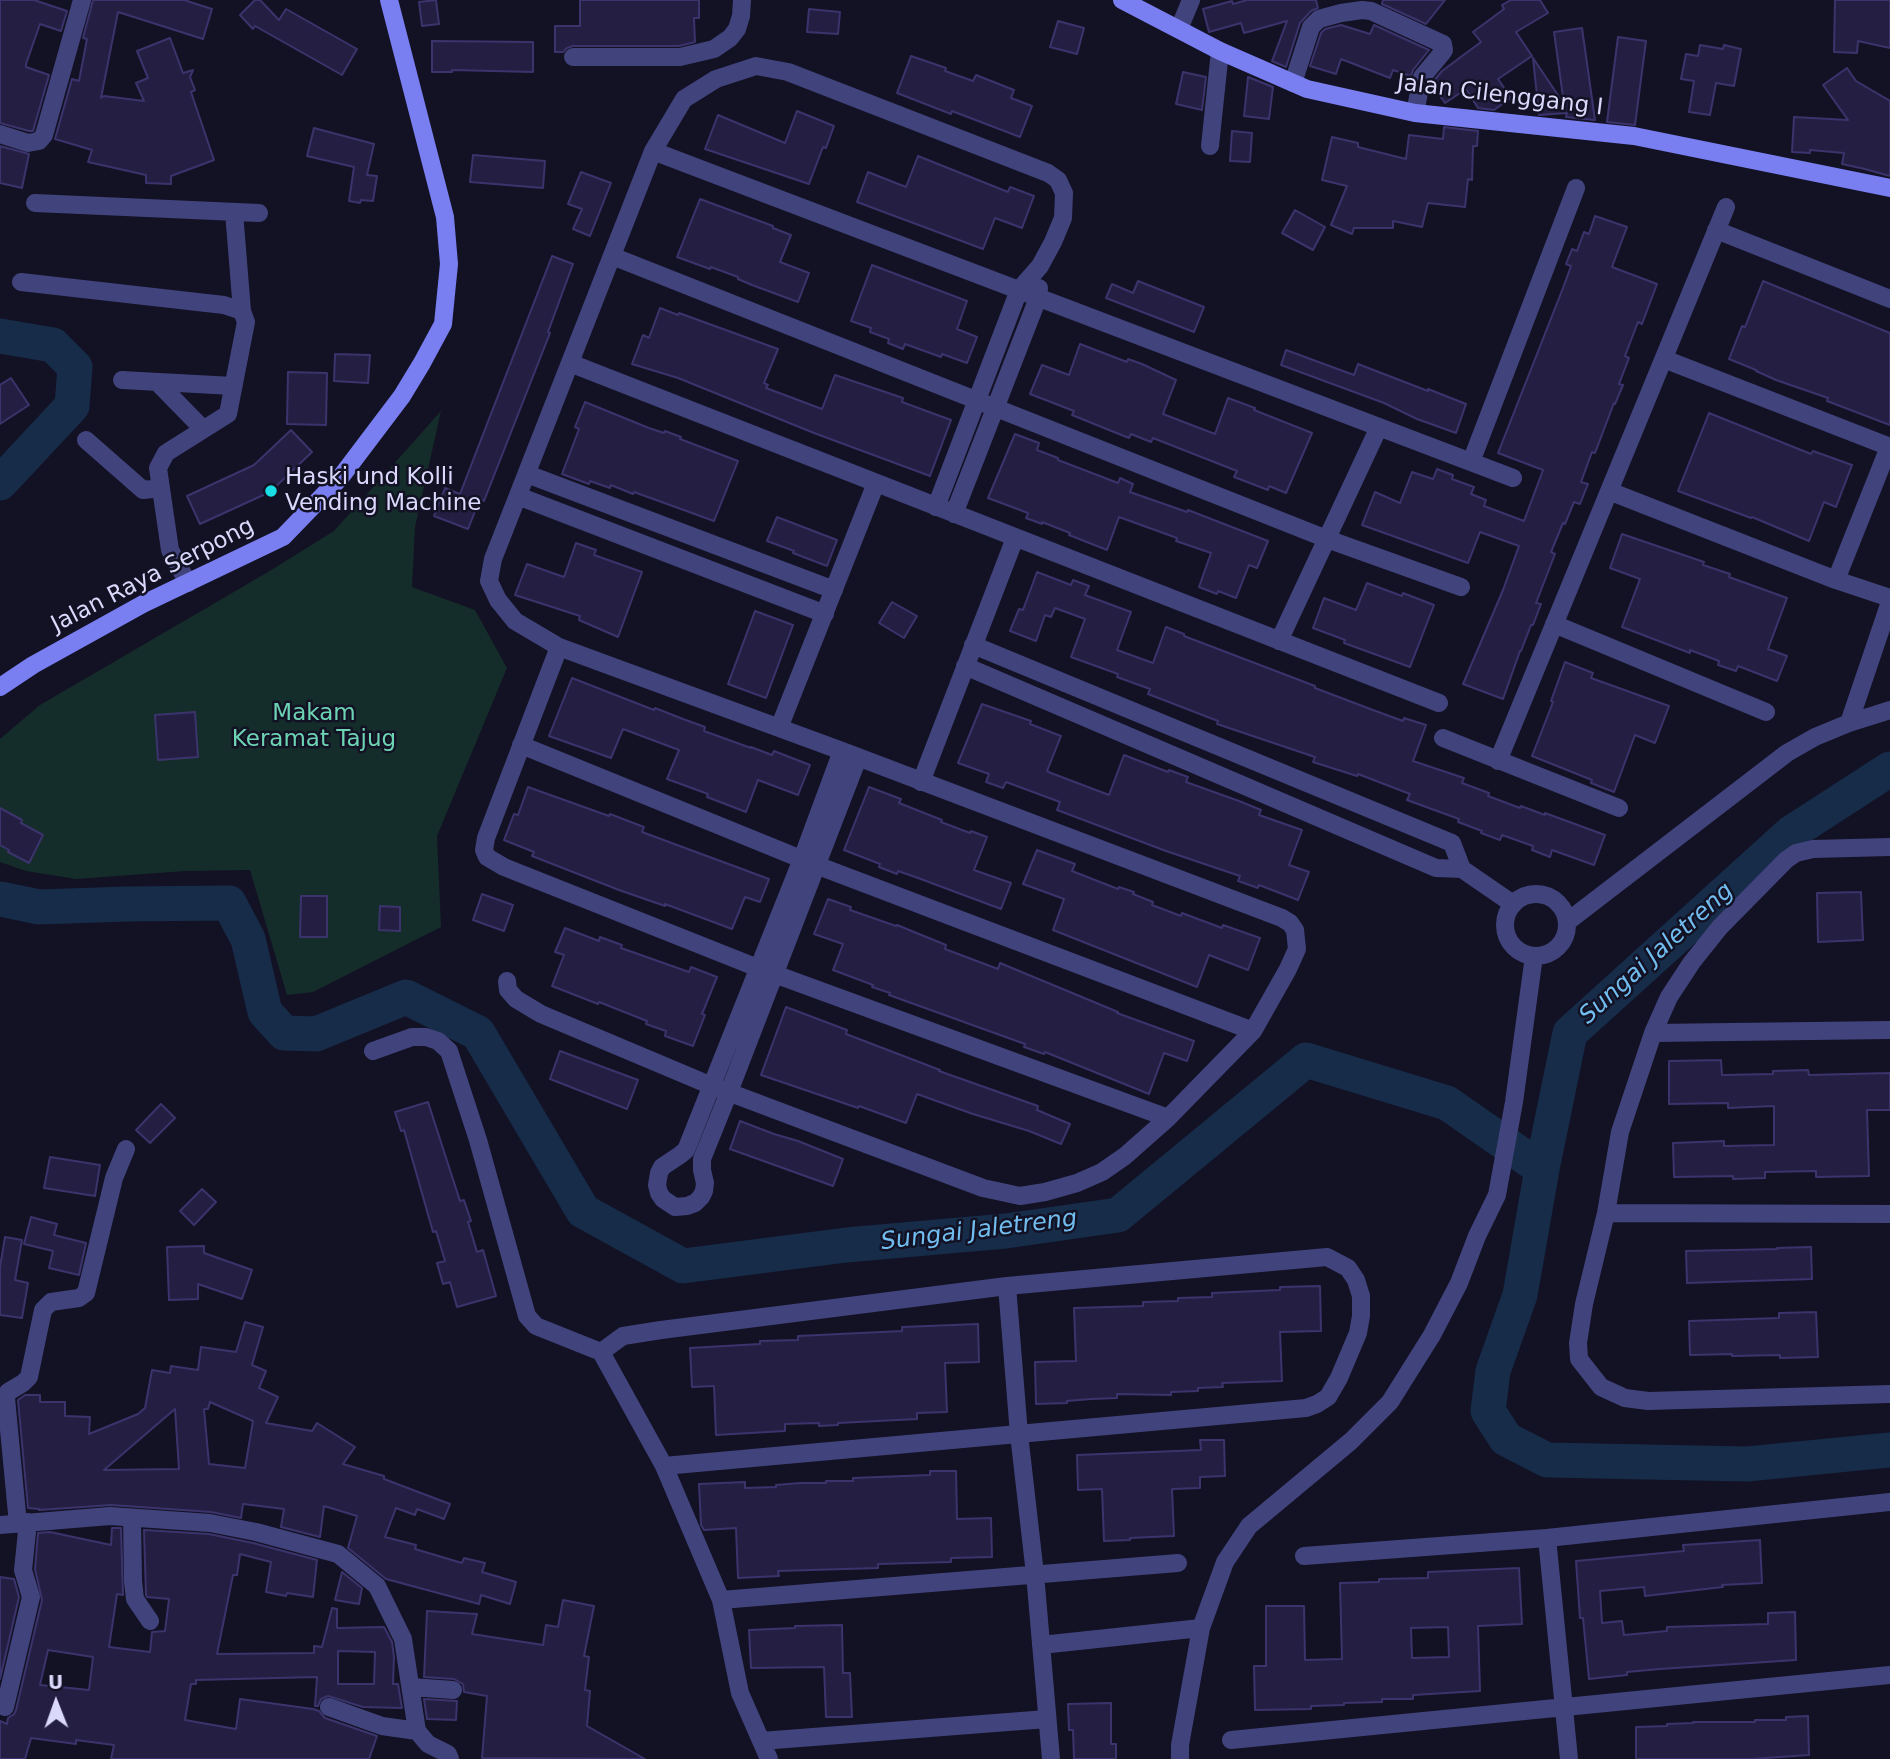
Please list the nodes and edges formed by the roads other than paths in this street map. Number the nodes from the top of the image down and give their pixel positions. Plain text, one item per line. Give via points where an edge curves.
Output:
1 (82, 0) edge
2 (389, 0) edge
3 (742, 0) edge
4 (1122, 0) edge
5 (1191, 0) edge
6 (1179, 29) junction
7 (1220, 51) junction
8 (573, 57) dead end
9 (1293, 83) junction
10 (1415, 113) junction
11 (0, 134) edge
12 (1210, 146) dead end
13 (653, 151) junction
14 (1576, 188) dead end
15 (1890, 188) edge
16 (35, 203) dead end
17 (1726, 207) dead end
18 (234, 212) junction
19 (259, 213) dead end
20 (1716, 230) junction
21 (612, 256) junction
22 (1040, 265) junction
23 (21, 282) dead end
24 (1019, 290) junction
25 (1038, 298) junction
26 (1890, 299) edge
27 (242, 311) junction
28 (1664, 359) junction
29 (570, 363) junction
30 (122, 380) dead end
31 (157, 382) junction
32 (233, 386) junction
33 (977, 401) junction
34 (995, 408) junction
35 (1379, 427) junction
36 (203, 429) junction
37 (86, 440) dead end
38 (1890, 447) edge
39 (1471, 462) junction
40 (527, 474) junction
41 (1513, 478) dead end
42 (876, 483) junction
43 (161, 488) junction
44 (1609, 491) junction
45 (518, 496) junction
46 (936, 507) junction
47 (954, 514) junction
48 (1015, 538) junction
49 (1327, 539) junction
50 (1836, 580) junction
51 (188, 583) junction
52 (1461, 587) dead end
53 (834, 590) junction
54 (1890, 600) edge
55 (825, 614) junction
56 (1554, 624) junction
57 (1279, 641) junction
58 (973, 645) junction
59 (559, 646) junction
60 (965, 666) junction
61 (0, 687) edge
62 (1439, 704) dead end
63 (1890, 710) edge
64 (1766, 712) dead end
65 (1849, 723) junction
66 (779, 728) junction
67 (1443, 738) dead end
68 (521, 746) junction
69 (850, 755) junction
70 (1498, 761) junction
71 (921, 782) junction
72 (1619, 808) dead end
73 (1890, 847) edge
74 (809, 862) junction
75 (1462, 869) junction
76 (1513, 904) junction
77 (1567, 922) junction
78 (1534, 957) junction
79 (766, 971) junction
80 (507, 981) dead end
81 (1890, 1030) edge
82 (1253, 1031) junction
83 (1653, 1033) junction
84 (373, 1051) dead end
85 (712, 1086) junction
86 (729, 1092) junction
87 (1168, 1118) junction
88 (126, 1149) dead end
89 (1606, 1213) junction
90 (1890, 1214) edge
91 (1007, 1286) junction
92 (601, 1352) junction
93 (1890, 1394) edge
94 (1019, 1434) junction
95 (664, 1466) junction
96 (1890, 1502) edge
97 (132, 1518) junction
98 (15, 1524) edge
99 (1546, 1538) junction
100 (1304, 1556) dead end
101 (1178, 1563) dead end
102 (1035, 1574) junction
103 (721, 1600) junction
104 (150, 1622) dead end
105 (1201, 1629) junction
106 (1041, 1645) junction
107 (1890, 1675) edge
108 (411, 1687) junction
109 (453, 1690) dead end
110 (5, 1707) dead end
111 (329, 1707) dead end
112 (1564, 1709) junction
113 (1047, 1719) junction
114 (417, 1731) junction
115 (1231, 1740) dead end
116 (761, 1741) junction
117 (450, 1759) edge
118 (769, 1759) edge
119 (1051, 1759) edge
120 (1180, 1759) edge
121 (1569, 1759) edge

1 - 11 street via 44,135 28,144
2 - 51 main road, Jalan Raya Serpong via 445,217 449,264 443,324 402,397 340,478 283,537
3 - 8 street via 737,29 715,49 680,57
4 - 6 main road, Jalan Cilenggang I
5 - 6 street
6 - 7 main road, Jalan Cilenggang I
7 - 9 main road, Jalan Cilenggang I
7 - 12 street
9 - 10 main road, Jalan Cilenggang I
9 - 10 street via 1311,27 1319,19 1371,11 1443,44 1444,50 1422,77
10 - 15 main road, Jalan Cilenggang I via 1634,136
13 - 21 street
13 - 22 street via 684,99 716,79 756,66 788,72 1058,180 1065,193 1063,218
13 - 24 street
14 - 39 street
16 - 18 street
17 - 20 street
18 - 19 street
18 - 27 street
20 - 26 street
20 - 28 street
21 - 29 street
21 - 33 street
22 - 24 street
22 - 25 street
23 - 27 street via 224,305
24 - 25 street
24 - 33 street
25 - 34 street
25 - 35 street
27 - 32 street via 246,322
28 - 38 street
28 - 44 street
29 - 40 street
29 - 42 street
30 - 31 street
31 - 32 street
31 - 36 street
32 - 36 street via 228,414
33 - 34 street
33 - 46 street
34 - 47 street
34 - 49 street
35 - 39 street
35 - 49 street
36 - 43 street via 166,453 158,468
37 - 43 street via 143,490
38 - 50 street
39 - 41 street
40 - 45 street
40 - 53 street
42 - 46 street
42 - 53 street
43 - 51 street via 170,550
44 - 50 street
44 - 56 street
45 - 55 street
45 - 59 street via 489,581 515,621
46 - 47 street
47 - 48 street
48 - 57 street
48 - 58 street
49 - 52 street
49 - 57 street
50 - 54 street
51 - 61 main road, Jalan Raya Serpong
53 - 55 street
54 - 65 street
55 - 66 street
56 - 64 street
56 - 70 street
57 - 62 street
58 - 60 street
58 - 75 street via 1452,843
59 - 66 street
59 - 68 street
60 - 71 street
60 - 75 street via 1437,868
63 - 65 street
65 - 77 street via 1787,753
66 - 69 street
67 - 70 street
68 - 74 street
68 - 79 street via 486,838 487,857
69 - 71 street
69 - 74 street
70 - 72 street
71 - 82 street via 1290,923 1297,949
73 - 83 street via 1813,849 1786,860 1692,962 1669,996
74 - 79 street
74 - 82 street
75 - 76 street
76 - 77 street via 1536,894 1548,897 1557,902
76 - 78 street via 1507,914 1507,938 1523,954
77 - 78 street via 1559,947
78 - 105 street via 1497,1195 1459,1283 1390,1402 1249,1527 1225,1562
79 - 85 street
79 - 86 street
79 - 87 street
80 - 85 street via 516,999 541,1014
81 - 83 street
82 - 87 street
83 - 89 street via 1620,1132
84 - 92 street via 412,1037 426,1037 449,1051 527,1316 536,1326
85 - 86 street
85 - 86 street via 686,1150 662,1167 657,1179 659,1193 675,1207 701,1198 705,1183 702,1159
86 - 87 street via 984,1188 1020,1196 1077,1183 1102,1172
88 - 98 street via 114,1178 86,1293 51,1302 43,1310 29,1377 6,1398
89 - 90 street
89 - 93 street via 1577,1343 1579,1359 1601,1387 1625,1398 1648,1401
91 - 92 street via 623,1336
91 - 94 street
91 - 94 street via 1327,1257 1348,1268 1361,1296 1358,1333 1350,1355 1328,1397 1317,1404
92 - 95 street
94 - 95 street
94 - 102 street
95 - 103 street
96 - 99 street
97 - 98 street
97 - 104 street via 135,1599
97 - 108 street via 210,1523 338,1554 377,1586 404,1639
98 - 110 street via 31,1597
99 - 100 street
99 - 112 street
101 - 102 street
102 - 103 street
102 - 106 street
103 - 116 street via 740,1693
105 - 106 street
105 - 120 street
106 - 113 street
107 - 112 street
108 - 109 street
108 - 114 street
111 - 114 street via 382,1726
112 - 115 street
112 - 121 street
113 - 116 street
113 - 119 street
114 - 117 street
116 - 118 street

